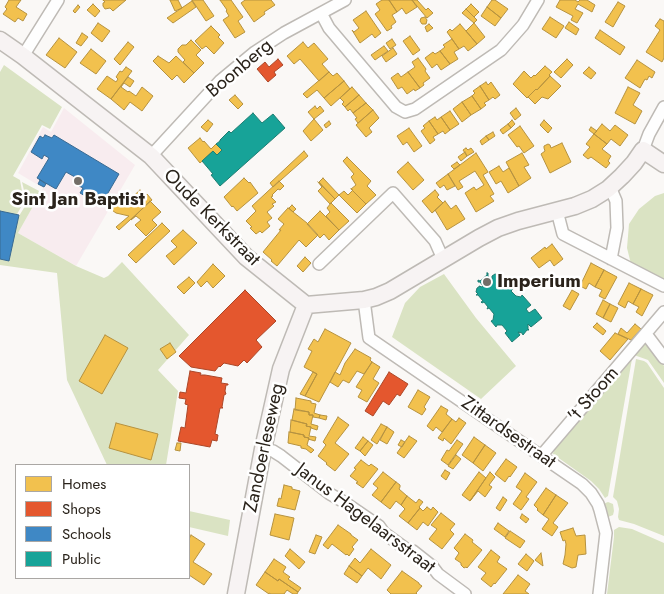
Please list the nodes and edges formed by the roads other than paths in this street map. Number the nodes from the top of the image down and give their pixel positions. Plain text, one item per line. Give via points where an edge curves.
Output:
1 (58, 0) edge
2 (345, 0) edge
3 (538, 0) edge
4 (321, 13) junction
5 (0, 40) edge
6 (23, 56) junction
7 (664, 107) edge
8 (643, 150) junction
9 (151, 156) junction
10 (664, 164) edge
11 (610, 187) junction
12 (557, 212) junction
13 (443, 259) junction
14 (611, 259) junction
15 (319, 264) dead end
16 (664, 286) edge
17 (364, 300) junction
18 (306, 305) junction
19 (664, 312) edge
20 (646, 334) junction
21 (664, 358) edge
22 (264, 449) junction
23 (541, 456) junction
24 (236, 594) edge
25 (465, 594) edge
26 (599, 594) edge

1 - 6 street
2 - 4 street, Boonberg
3 - 4 street via 501,50 415,109 405,112 396,107 329,28
4 - 9 street, Boonberg via 255,52 220,81
5 - 6 street, Oude Kerkstraat
6 - 9 street, Oude Kerkstraat
7 - 8 street
8 - 10 street
8 - 11 street
9 - 18 street, Oude Kerkstraat via 246,257
11 - 12 street via 592,199
11 - 14 street via 616,201 618,228
12 - 13 street via 498,228
12 - 14 street via 563,234
13 - 15 street via 435,241 392,193
13 - 17 street via 390,291
14 - 16 street
17 - 18 street
17 - 23 street, Zittardsestraat via 369,338
18 - 22 street, Zandoerleseweg via 281,369
19 - 20 street, 't Stoom
20 - 21 street
20 - 23 street, 't Stoom
22 - 24 street, Zandoerleseweg
22 - 25 street, Janus Hagelaarsstraat via 281,456 413,551
23 - 26 street, Zittardsestraat via 582,484 598,504 606,533

